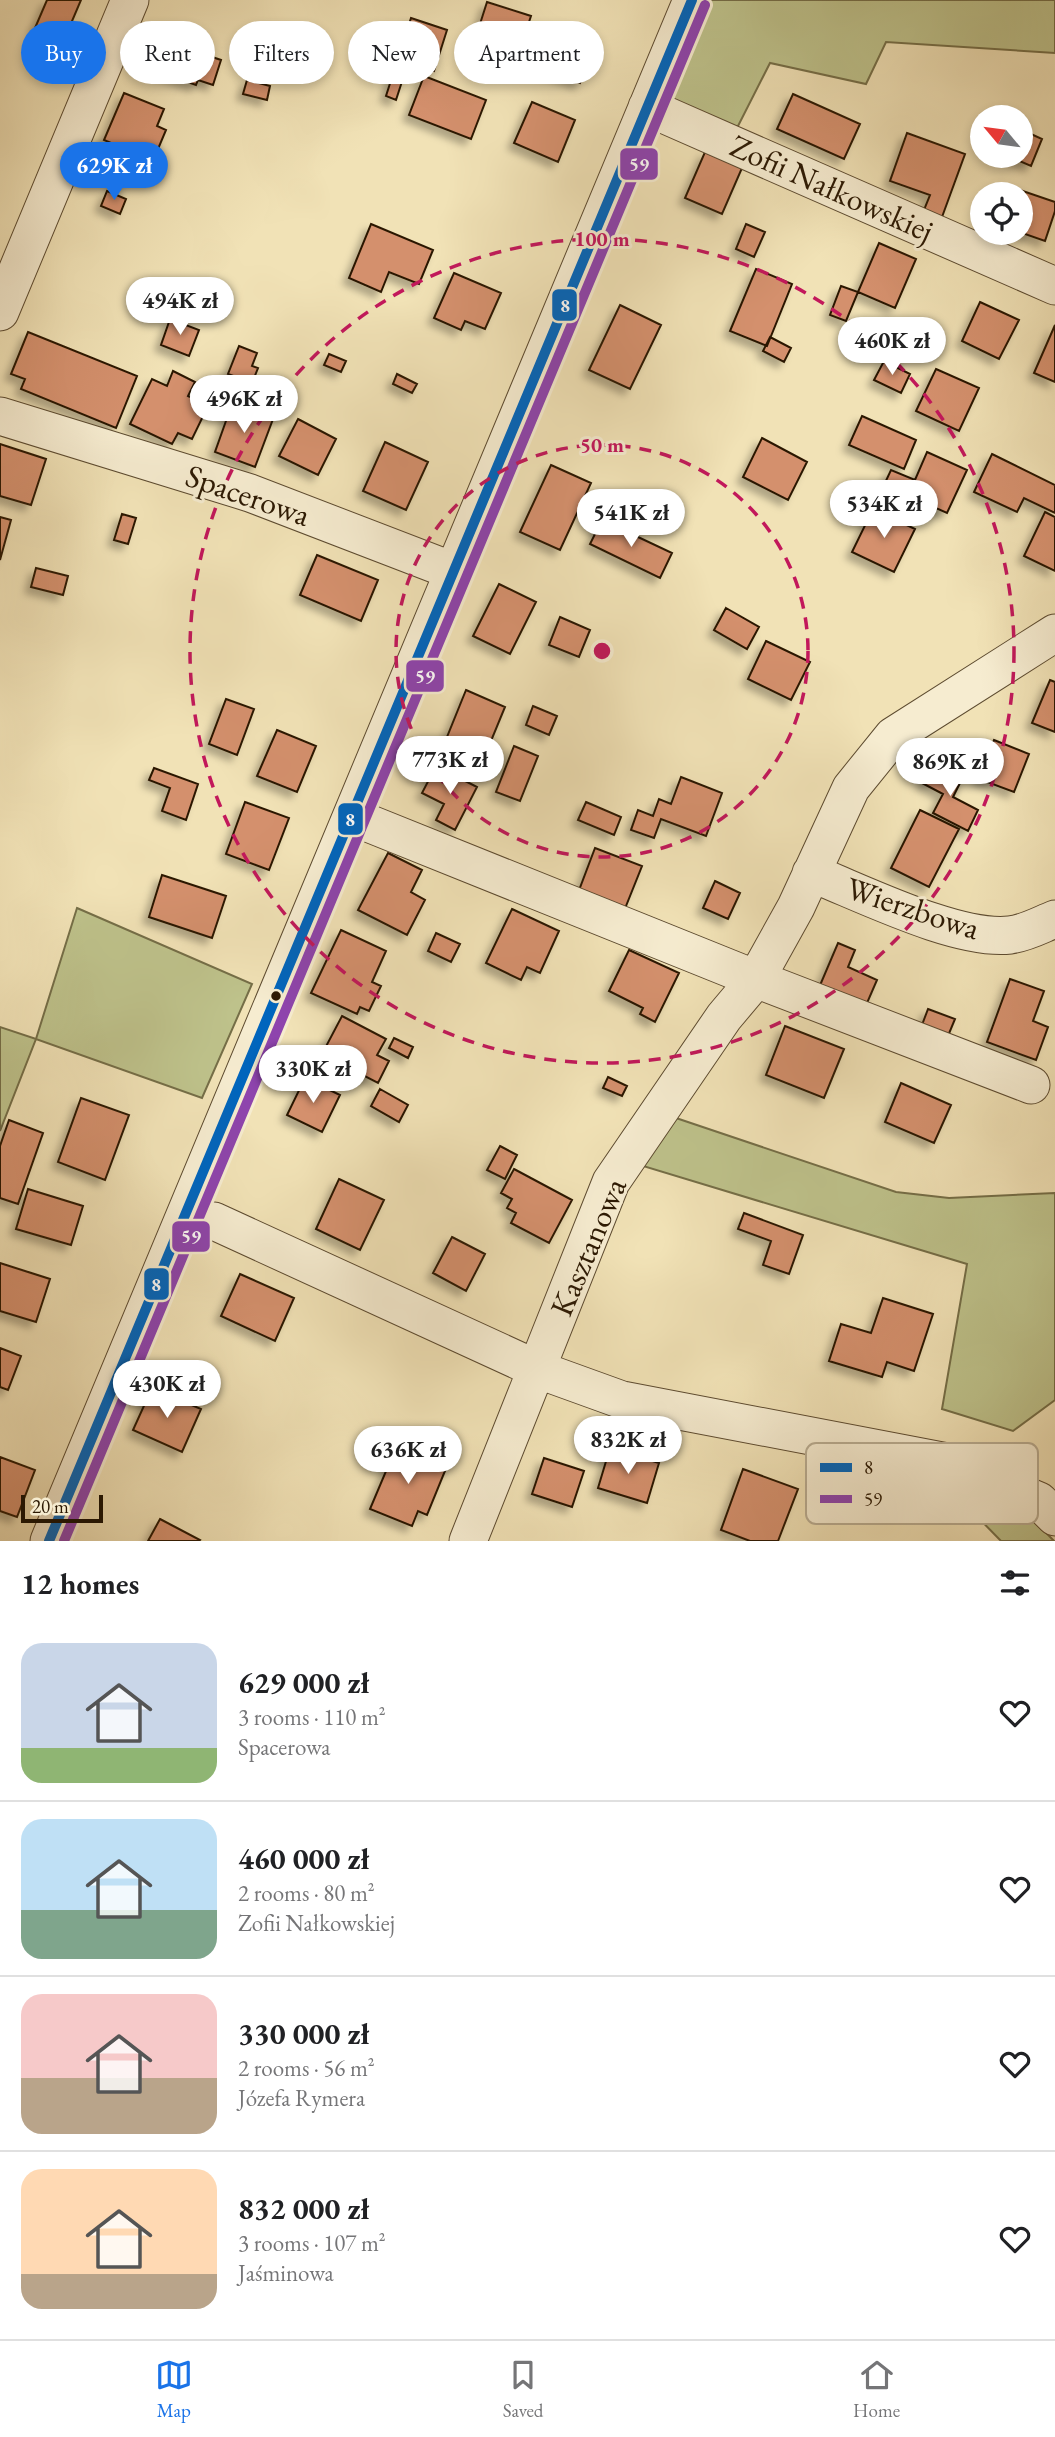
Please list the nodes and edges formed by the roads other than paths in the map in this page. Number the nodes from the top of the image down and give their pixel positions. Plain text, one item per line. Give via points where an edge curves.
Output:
1 (130, 0) edge
2 (692, 0) edge
3 (647, 107) junction
4 (1055, 286) edge
5 (0, 312) edge
6 (0, 416) edge
7 (453, 571) junction
8 (1055, 633) edge
9 (353, 817) junction
10 (811, 873) junction
11 (1055, 919) edge
12 (756, 979) junction
13 (1031, 1084) dead end
14 (215, 1221) dead end
15 (539, 1370) junction
16 (840, 1443) edge
17 (1038, 1501) edge
18 (1055, 1517) edge
19 (49, 1541) edge
20 (468, 1541) edge

1 - 5 street
2 - 3 street
3 - 4 street, Zofii Nałkowskiej
3 - 7 street
6 - 7 street, Spacerowa via 250,493
7 - 9 street
8 - 10 street, Kasztanowa via 893,736 851,788
9 - 12 street
9 - 19 street
10 - 11 street, Wierzbowa via 943,924 985,934 1010,935
10 - 12 street, Kasztanowa
12 - 13 street
12 - 15 street, Kasztanowa via 724,1017 611,1182
14 - 15 street
15 - 16 street via 622,1400
15 - 20 street, Kasztanowa
17 - 18 street

